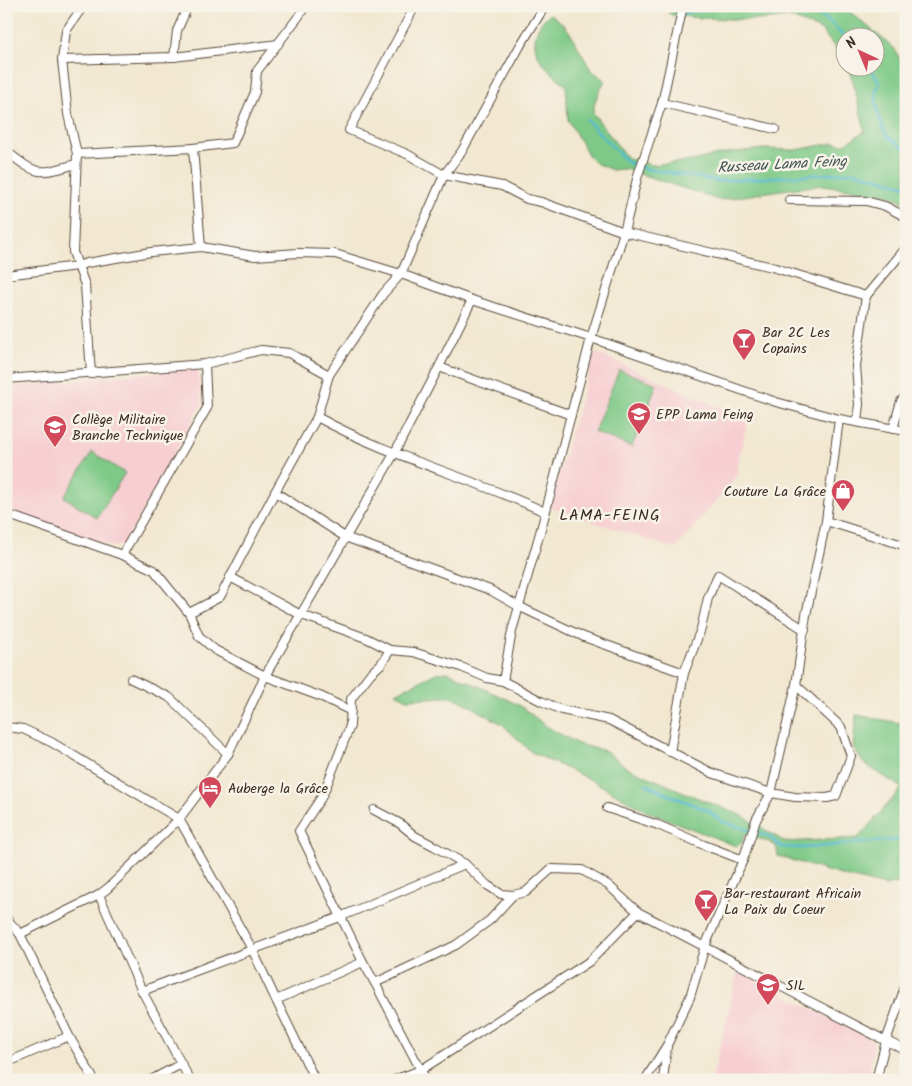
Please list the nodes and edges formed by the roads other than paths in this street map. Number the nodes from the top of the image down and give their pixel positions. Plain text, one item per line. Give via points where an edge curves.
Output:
1 (83, 6) edge
2 (188, 6) edge
3 (305, 6) edge
4 (415, 6) edge
5 (545, 6) edge
6 (683, 6) edge
7 (278, 44) junction
8 (174, 57) junction
9 (62, 60) junction
10 (662, 103) junction
11 (775, 129) dead end
12 (193, 148) junction
13 (6, 151) edge
14 (77, 154) junction
15 (76, 164) junction
16 (444, 176) junction
17 (789, 200) dead end
18 (906, 217) edge
19 (624, 232) junction
20 (201, 247) junction
21 (906, 248) edge
22 (77, 266) junction
23 (401, 274) junction
24 (6, 275) edge
25 (866, 296) junction
26 (472, 300) junction
27 (590, 338) junction
28 (205, 364) junction
29 (439, 367) junction
30 (91, 374) junction
31 (328, 375) junction
32 (6, 379) edge
33 (906, 396) edge
34 (571, 415) junction
35 (317, 417) junction
36 (839, 419) junction
37 (857, 422) junction
38 (893, 429) junction
39 (906, 431) edge
40 (394, 454) junction
41 (275, 492) junction
42 (6, 511) edge
43 (545, 512) junction
44 (826, 521) junction
45 (345, 538) junction
46 (906, 546) edge
47 (122, 555) junction
48 (230, 577) junction
49 (518, 606) junction
50 (189, 613) junction
51 (300, 614) junction
52 (805, 630) junction
53 (390, 650) junction
54 (684, 673) junction
55 (264, 676) junction
56 (131, 679) dead end
57 (503, 681) junction
58 (796, 685) junction
59 (351, 711) junction
60 (6, 727) edge
61 (670, 752) junction
62 (228, 754) junction
63 (771, 793) junction
64 (607, 808) dead end
65 (374, 810) dead end
66 (179, 819) junction
67 (743, 860) junction
68 (465, 864) junction
69 (99, 894) junction
70 (514, 895) junction
71 (638, 912) junction
72 (340, 917) junction
73 (6, 918) edge
74 (20, 934) junction
75 (705, 946) junction
76 (252, 949) junction
77 (363, 962) junction
78 (376, 983) junction
79 (906, 984) edge
80 (142, 991) junction
81 (276, 1000) junction
82 (69, 1036) junction
83 (886, 1041) junction
84 (667, 1045) junction
85 (906, 1050) edge
86 (6, 1063) edge
87 (181, 1064) junction
88 (421, 1070) junction
89 (645, 1078) edge
90 (94, 1080) edge
91 (151, 1080) edge
92 (190, 1080) edge
93 (315, 1080) edge
94 (394, 1080) edge
95 (426, 1080) edge
96 (663, 1080) edge
97 (876, 1080) edge

1 - 9 street via 66,31
2 - 8 street via 177,31
3 - 7 street
4 - 16 street via 349,130 407,154
5 - 16 street via 462,151
6 - 10 street
7 - 8 street
7 - 12 street via 257,72 256,92 233,143
8 - 9 street
9 - 14 street via 68,114
10 - 11 street
10 - 19 street via 638,175
12 - 14 street
12 - 20 street
13 - 15 street via 28,168 46,173
14 - 15 street
15 - 22 street via 73,252
16 - 19 street via 502,186 527,199
16 - 23 street
17 - 18 street via 866,201
19 - 25 street via 772,267
19 - 27 street
20 - 22 street via 151,252
20 - 23 street via 255,256 335,254
21 - 25 street
22 - 24 street
22 - 30 street via 85,285
23 - 26 street
23 - 31 street via 383,294
25 - 37 street via 856,366
26 - 27 street
26 - 29 street
27 - 34 street
27 - 36 street via 776,402
28 - 30 street
28 - 31 street via 262,350 289,353
28 - 47 street via 207,408
29 - 34 street
29 - 40 street
30 - 32 street
31 - 35 street
33 - 38 street via 901,401
34 - 43 street
35 - 40 street
35 - 41 street
36 - 37 street
36 - 44 street
37 - 38 street
38 - 39 street
40 - 43 street
40 - 45 street
41 - 45 street
41 - 48 street
42 - 47 street via 9,515
43 - 49 street
44 - 46 street
44 - 52 street
45 - 49 street via 490,590
45 - 51 street
47 - 50 street via 154,570
48 - 50 street via 220,597
48 - 51 street
49 - 54 street via 584,637
49 - 57 street
50 - 55 street via 198,636 215,650
51 - 53 street
51 - 55 street
52 - 54 street via 718,575
52 - 58 street
53 - 57 street via 413,652
53 - 59 street via 352,699
54 - 61 street
55 - 59 street
55 - 62 street
56 - 62 street via 169,697
57 - 61 street via 562,710 609,720
58 - 63 street
58 - 63 street via 841,727 851,756 836,796 795,797
59 - 72 street via 350,726 326,787 299,831
60 - 66 street via 23,728 51,742
61 - 63 street via 712,773
62 - 66 street
63 - 67 street via 756,820
64 - 67 street via 658,824
65 - 68 street
66 - 69 street
66 - 76 street
67 - 75 street
68 - 70 street via 486,885 501,894
68 - 72 street
69 - 74 street
69 - 80 street
70 - 71 street via 526,892 551,869 582,870 608,885
70 - 78 street via 490,920 456,945
71 - 75 street
71 - 88 street via 590,961
72 - 76 street
72 - 77 street
73 - 74 street
74 - 82 street
75 - 83 street
75 - 84 street via 690,997
76 - 80 street
76 - 81 street
77 - 78 street
77 - 81 street
78 - 88 street
79 - 83 street
80 - 87 street
81 - 93 street
82 - 86 street
82 - 90 street
83 - 85 street
83 - 97 street
84 - 89 street
84 - 96 street
87 - 91 street
87 - 92 street
88 - 94 street
88 - 95 street
89 - 96 street via 656,1076

